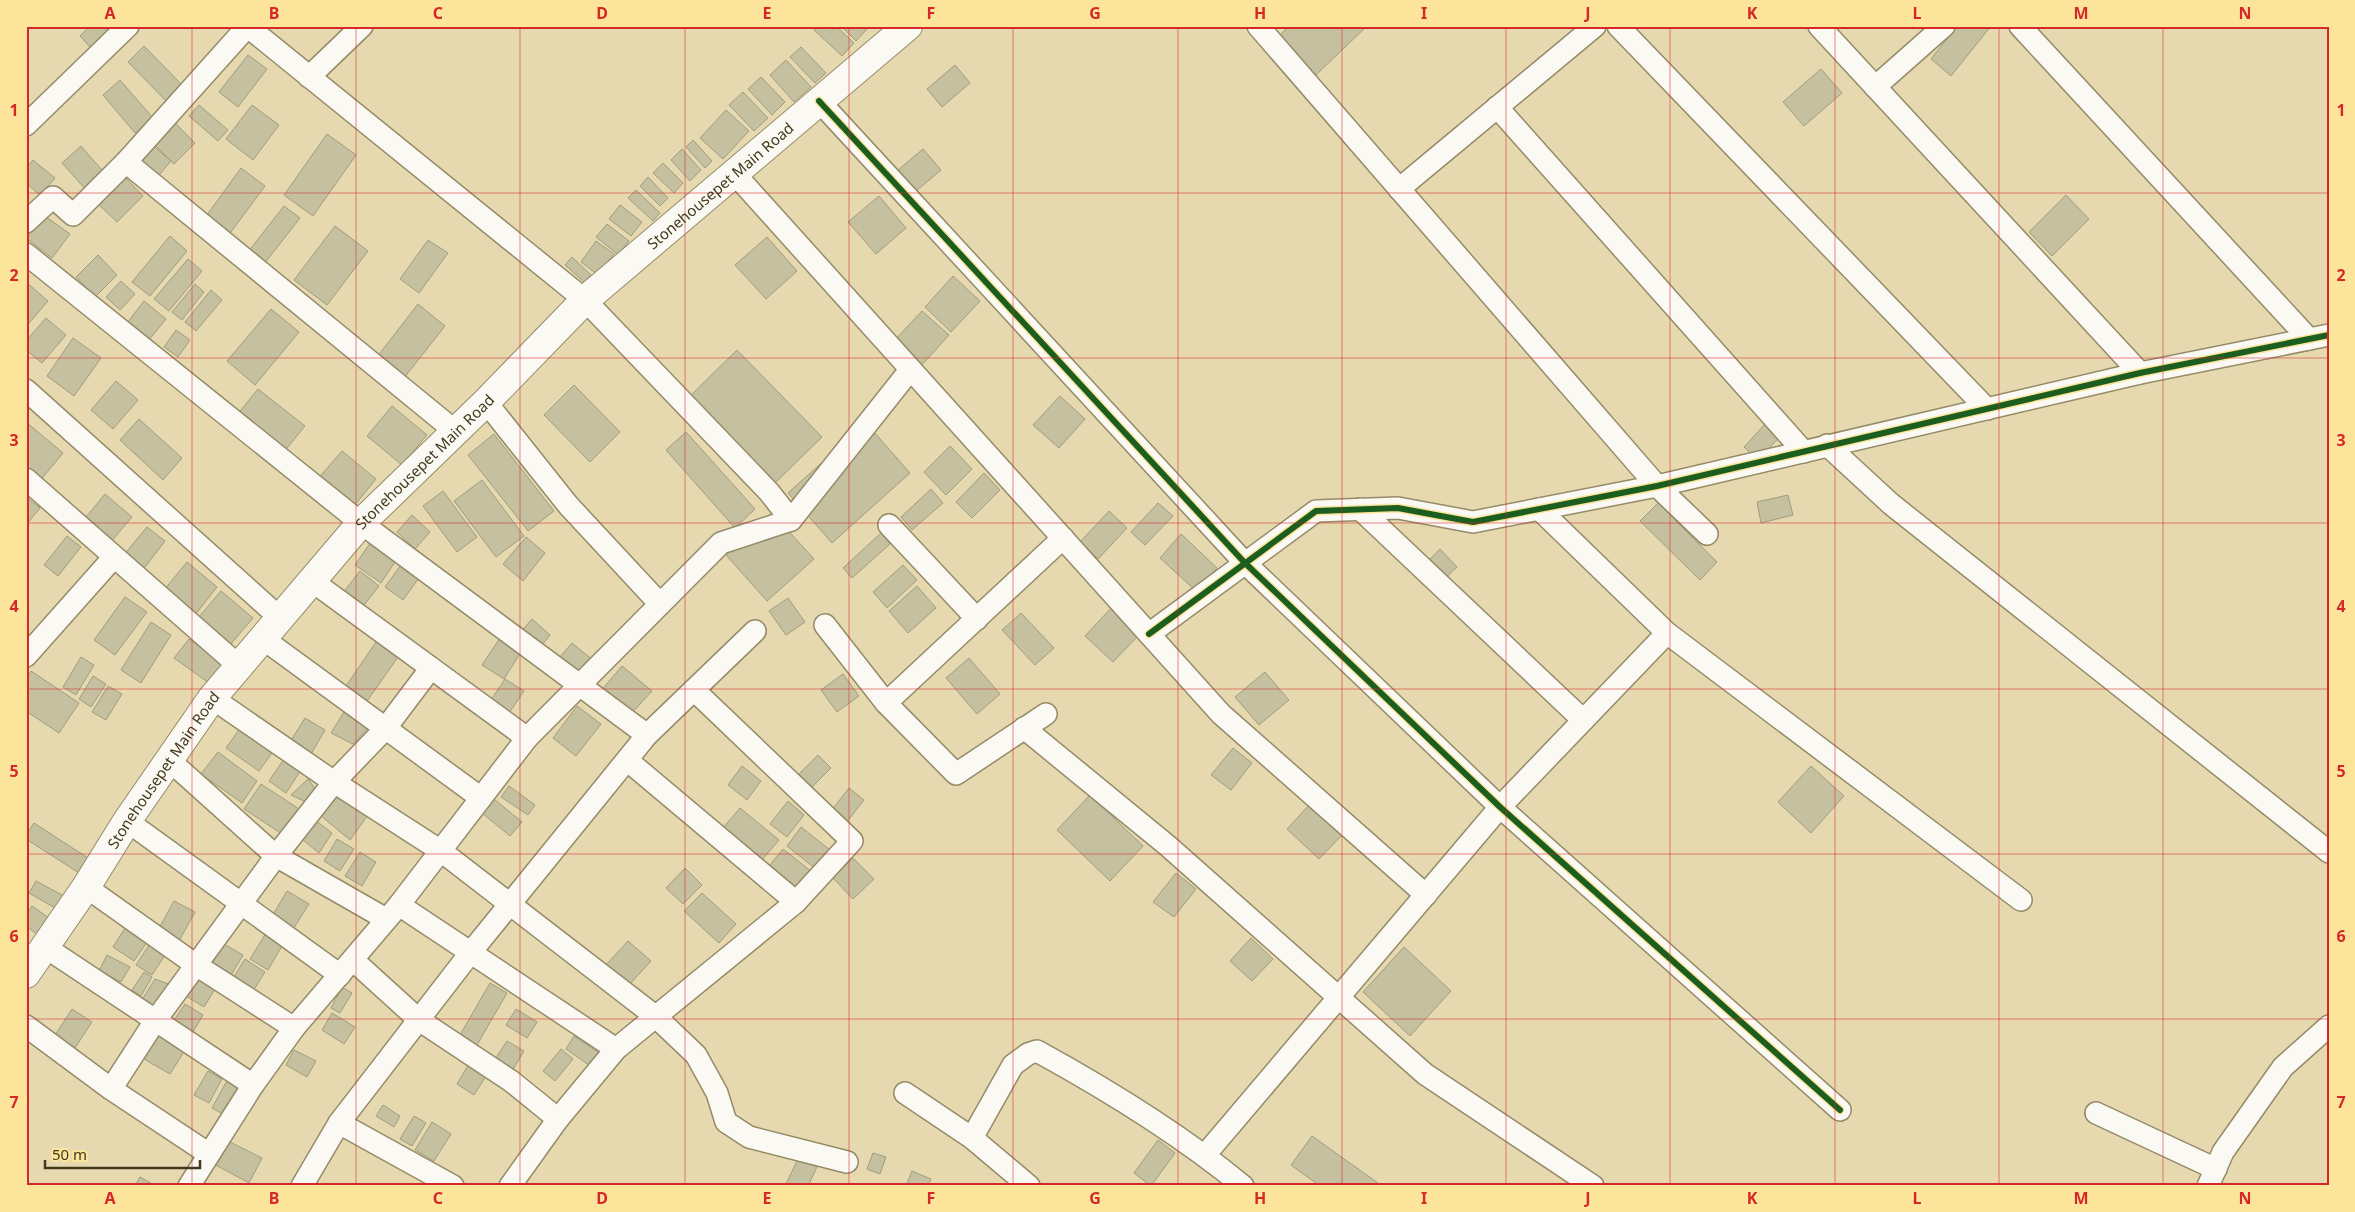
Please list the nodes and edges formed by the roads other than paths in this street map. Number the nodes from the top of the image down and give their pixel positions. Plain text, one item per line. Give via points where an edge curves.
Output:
1 (128, 26) edge
2 (362, 26) edge
3 (908, 26) edge
4 (1258, 26) edge
5 (1595, 26) edge
6 (1618, 26) edge
7 (1819, 26) edge
8 (1944, 26) edge
9 (2020, 26) edge
10 (247, 27) edge
11 (309, 77) junction
12 (1875, 87) junction
13 (819, 101) junction
14 (1497, 107) junction
15 (26, 125) edge
16 (126, 162) junction
17 (734, 173) junction
18 (1399, 189) junction
19 (26, 222) edge
20 (26, 254) edge
21 (585, 300) junction
22 (2319, 337) edge
23 (910, 370) junction
24 (2140, 373) junction
25 (26, 390) edge
26 (486, 402) junction
27 (1987, 409) junction
28 (455, 431) junction
29 (1827, 445) junction
30 (1804, 452) junction
31 (26, 480) edge
32 (1657, 486) junction
33 (1360, 509) junction
34 (1539, 509) junction
35 (791, 520) junction
36 (361, 523) junction
37 (889, 525) dead end
38 (1707, 534) dead end
39 (1063, 538) junction
40 (114, 557) junction
41 (1244, 562) junction
42 (312, 581) junction
43 (660, 604) junction
44 (280, 618) junction
45 (977, 619) junction
46 (825, 625) dead end
47 (755, 632) dead end
48 (1667, 633) junction
49 (1149, 634) junction
50 (262, 638) junction
51 (28, 651) edge
52 (239, 666) junction
53 (431, 668) junction
54 (578, 684) junction
55 (694, 690) junction
56 (212, 698) junction
57 (886, 703) junction
58 (1046, 714) dead end
59 (1584, 720) junction
60 (1024, 728) junction
61 (385, 729) junction
62 (647, 735) junction
63 (527, 738) junction
64 (168, 760) junction
65 (626, 760) junction
66 (334, 782) junction
67 (481, 798) junction
68 (1500, 807) junction
69 (127, 821) junction
70 (441, 850) junction
71 (2329, 852) edge
72 (276, 856) junction
73 (86, 887) junction
74 (1426, 895) junction
75 (2021, 900) dead end
76 (796, 902) junction
77 (241, 903) junction
78 (512, 903) junction
79 (393, 912) junction
80 (45, 947) junction
81 (471, 952) junction
82 (196, 965) junction
83 (347, 967) junction
84 (26, 974) edge
85 (1339, 997) junction
86 (655, 1016) junction
87 (419, 1020) junction
88 (155, 1021) junction
89 (26, 1026) edge
90 (2329, 1026) edge
91 (294, 1028) junction
92 (616, 1049) junction
93 (253, 1085) junction
94 (111, 1089) junction
95 (906, 1093) dead end
96 (1840, 1110) dead end
97 (2096, 1113) dead end
98 (558, 1119) junction
99 (339, 1123) junction
100 (972, 1138) junction
101 (209, 1154) junction
102 (1205, 1155) junction
103 (847, 1162) dead end
104 (2212, 1177) edge
105 (189, 1186) edge
106 (302, 1186) edge
107 (453, 1186) edge
108 (510, 1186) edge
109 (1030, 1186) edge
110 (1243, 1186) edge
111 (1594, 1186) edge

1 - 15 street
2 - 11 street
3 - 13 main road, Stonehousepet Main Road
4 - 18 street
5 - 14 street
6 - 27 street
7 - 12 street
8 - 12 street
9 - 22 street
10 - 11 street
10 - 16 street
11 - 21 street
12 - 24 street
13 - 17 main road, Stonehousepet Main Road
13 - 41 street
14 - 18 street
14 - 30 street
16 - 19 street via 73,215 53,197
16 - 28 street
17 - 21 main road, Stonehousepet Main Road
17 - 23 street
18 - 32 street
20 - 36 street
21 - 26 main road, Stonehousepet Main Road
21 - 35 street via 769,492
22 - 24 street
23 - 35 street
23 - 39 street
24 - 27 street
25 - 44 street
26 - 28 main road, Stonehousepet Main Road
26 - 43 street via 568,504
27 - 29 street
28 - 36 main road, Stonehousepet Main Road
29 - 30 street
29 - 71 street via 1891,504
30 - 32 street
31 - 40 street
32 - 34 street
32 - 38 street
33 - 34 street via 1398,508 1472,522
33 - 41 street via 1316,510
33 - 59 street
34 - 48 street
35 - 43 street via 721,543
36 - 42 main road, Stonehousepet Main Road
36 - 54 street
37 - 45 street
39 - 45 street
39 - 49 street
40 - 51 street
40 - 52 street
41 - 49 street
41 - 68 street
42 - 44 main road, Stonehousepet Main Road
42 - 53 street
43 - 54 street
44 - 50 main road, Stonehousepet Main Road
45 - 57 street
46 - 57 street
47 - 55 street
48 - 59 street
48 - 75 street
49 - 74 street via 1222,714
50 - 52 main road, Stonehousepet Main Road
50 - 61 street
52 - 56 main road, Stonehousepet Main Road
53 - 61 street
53 - 63 street
54 - 62 street
54 - 63 street
55 - 62 street
55 - 76 street via 852,841
56 - 64 main road, Stonehousepet Main Road
56 - 66 street
57 - 60 street via 956,774
58 - 60 street
59 - 68 street
60 - 85 street via 1168,846
61 - 66 street
61 - 67 street
62 - 65 street
63 - 67 street
64 - 69 main road, Stonehousepet Main Road
64 - 72 street
65 - 76 street
65 - 78 street
66 - 70 street
66 - 72 street
67 - 70 street
68 - 74 street
68 - 96 street
69 - 73 main road, Stonehousepet Main Road
69 - 77 street
70 - 78 street
70 - 79 street
72 - 77 street
72 - 79 street
73 - 80 main road, Stonehousepet Main Road
73 - 82 street
74 - 85 street
76 - 86 street
77 - 82 street
77 - 83 street
78 - 81 street
78 - 86 street
79 - 81 street
79 - 83 street
80 - 84 main road, Stonehousepet Main Road
80 - 88 street
81 - 87 street
81 - 92 street
82 - 88 street
82 - 91 street
83 - 87 street
83 - 91 street
85 - 102 street
85 - 111 street via 1425,1074
86 - 92 street
86 - 103 street via 696,1054 717,1093 726,1122 749,1137
87 - 98 street via 512,1082
87 - 99 street
88 - 93 street
88 - 94 street
89 - 94 street
90 - 104 street via 2283,1067 2223,1152
91 - 93 street
92 - 98 street
93 - 101 street
94 - 101 street
95 - 100 street
97 - 104 street
98 - 108 street
99 - 106 street
99 - 107 street
100 - 102 street via 1013,1064 1037,1051 1076,1072
100 - 109 street
101 - 105 street
102 - 110 street

